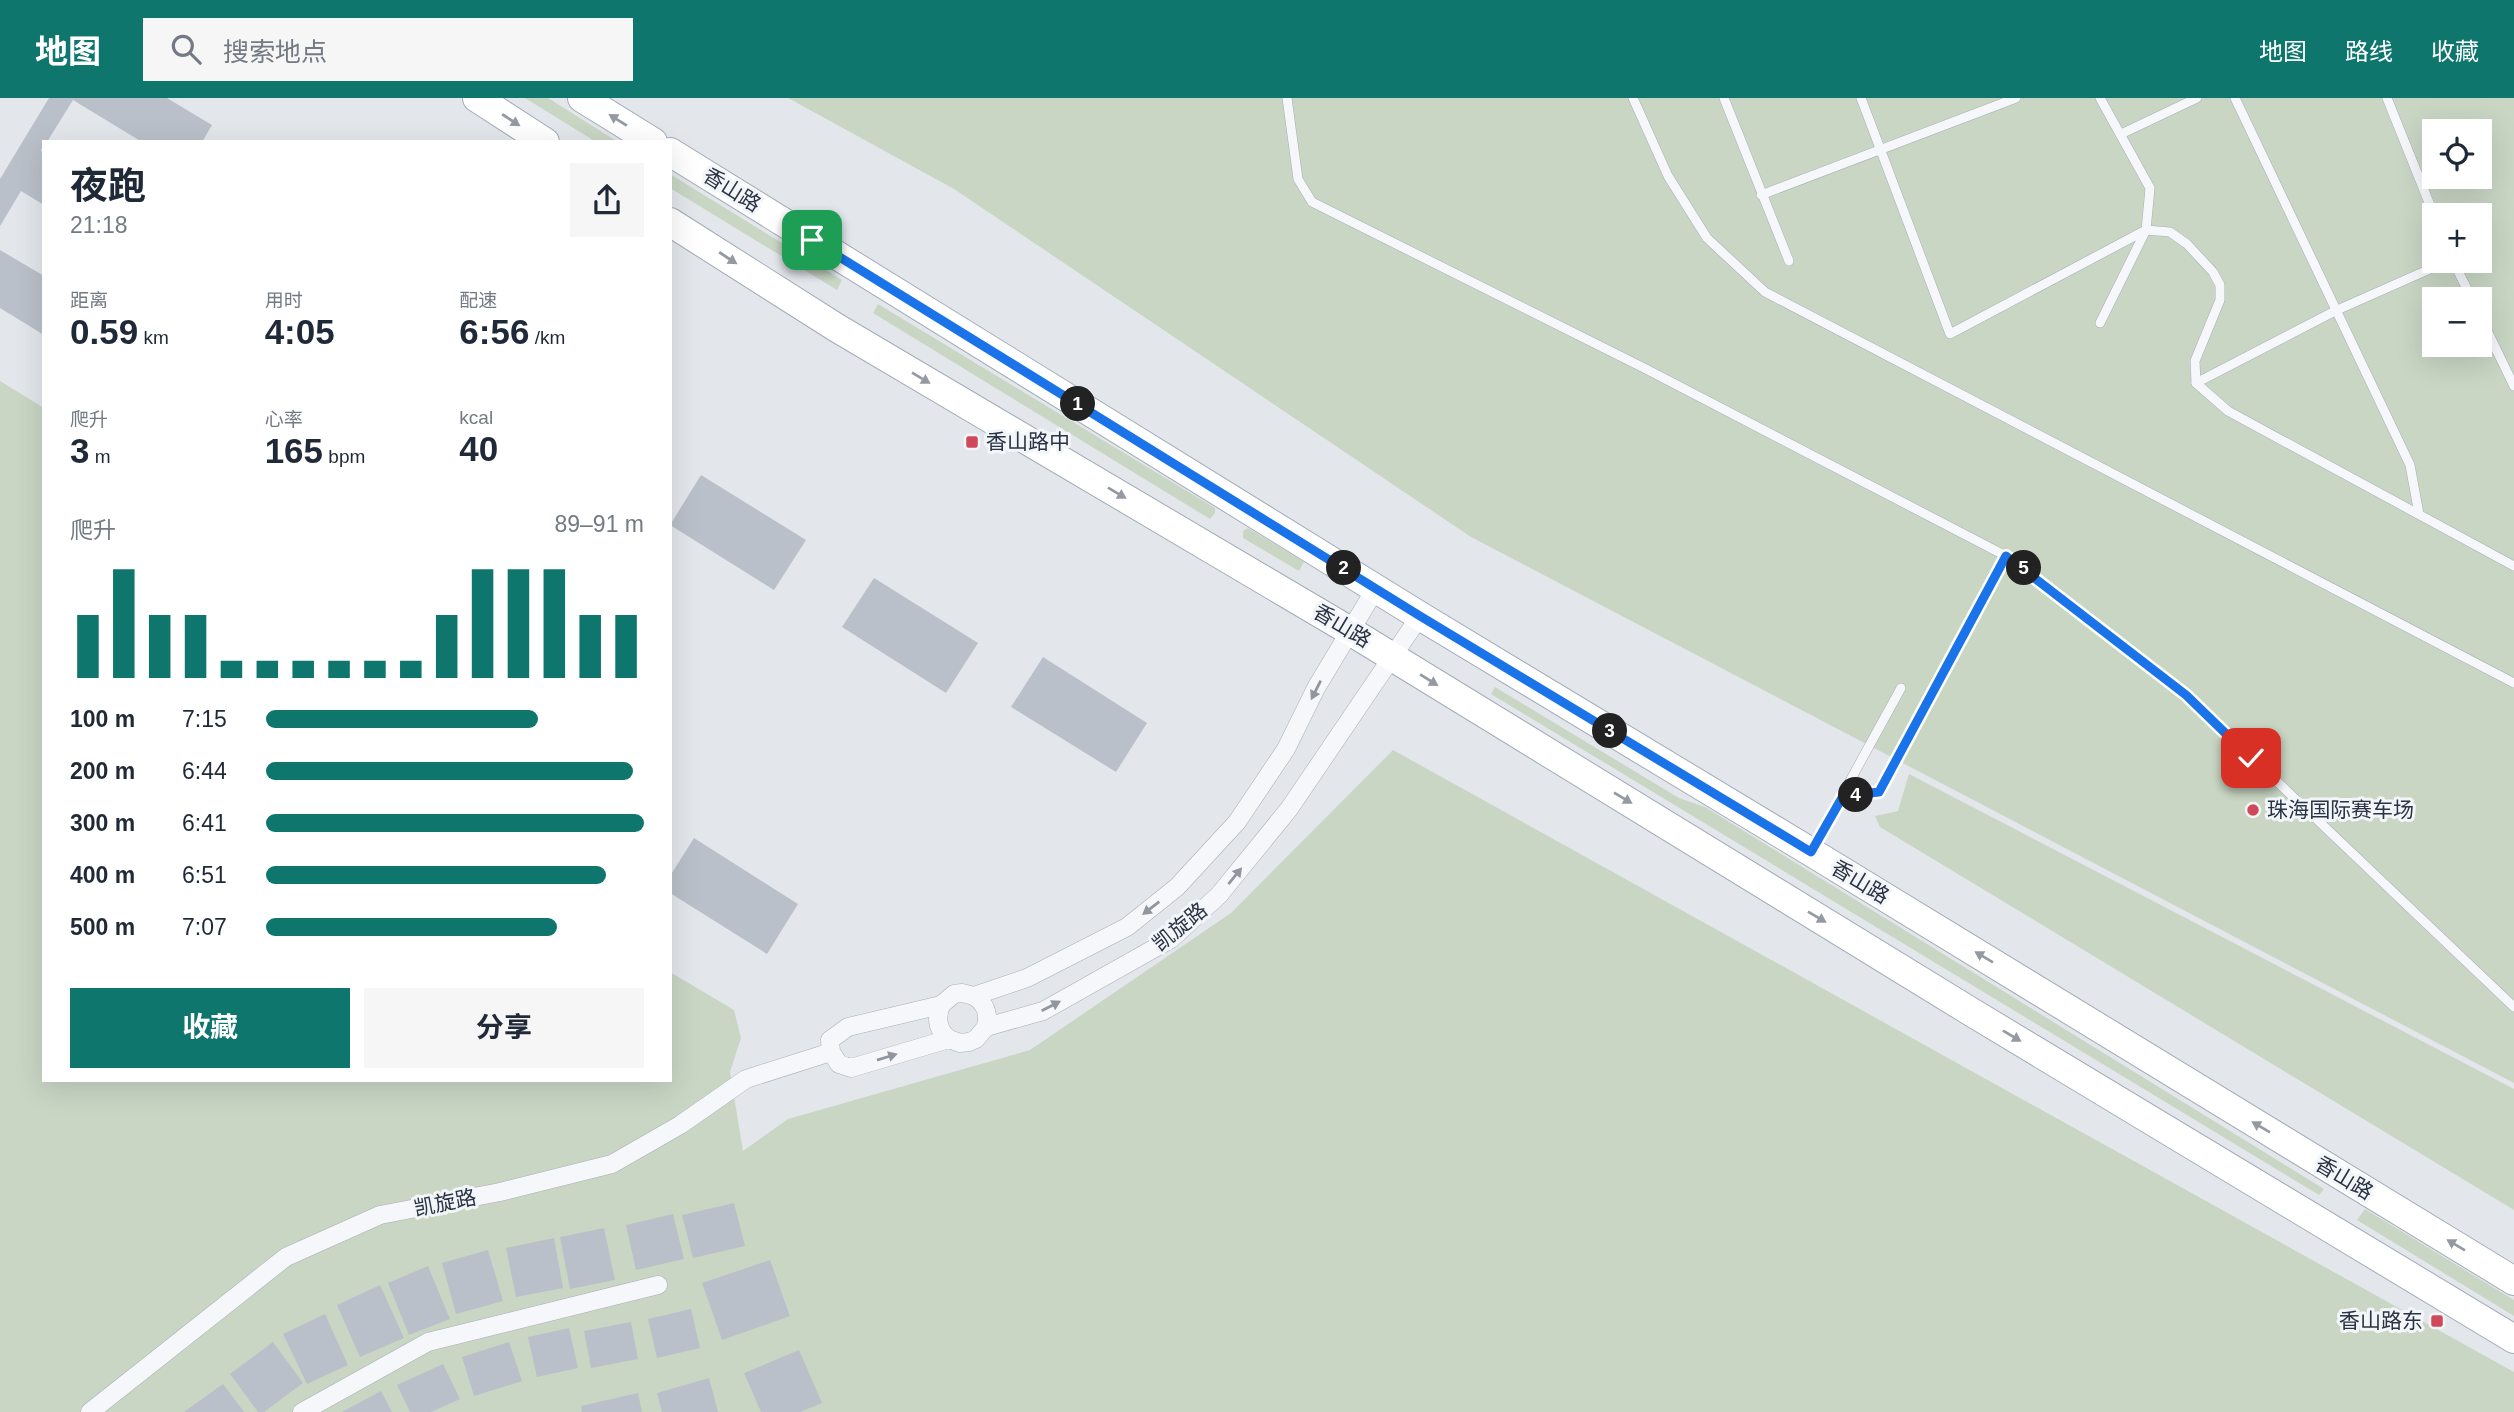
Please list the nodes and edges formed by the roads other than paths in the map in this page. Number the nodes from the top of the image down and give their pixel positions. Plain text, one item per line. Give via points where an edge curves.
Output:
1 (477, 98) edge
2 (582, 98) edge
3 (1287, 98) edge
4 (1633, 98) edge
5 (1724, 98) edge
6 (1861, 98) edge
7 (2016, 98) edge
8 (2100, 98) edge
9 (2197, 98) edge
10 (2235, 98) edge
11 (2387, 98) edge
12 (2121, 134) junction
13 (542, 140) edge
14 (650, 140) edge
15 (1880, 150) junction
16 (672, 153) edge
17 (1761, 195) junction
18 (2429, 203) edge
19 (672, 223) edge
20 (2146, 230) junction
21 (1789, 261) dead end
22 (2422, 273) edge
23 (2335, 311) junction
24 (2100, 323) dead end
25 (2492, 341) edge
26 (2196, 383) junction
27 (2514, 386) edge
28 (2419, 514) junction
29 (2006, 556) junction
30 (2514, 566) edge
31 (1376, 588) junction
32 (1420, 616) junction
33 (1350, 631) junction
34 (1392, 657) junction
35 (2514, 683) edge
36 (1901, 688) dead end
37 (1843, 796) junction
38 (1811, 852) junction
39 (974, 996) junction
40 (941, 1005) junction
41 (2514, 1007) edge
42 (986, 1027) junction
43 (949, 1039) junction
44 (831, 1052) junction
45 (2514, 1281) edge
46 (658, 1285) dead end
47 (2514, 1339) edge
48 (90, 1412) edge
49 (302, 1412) edge

1 -> 13 main road
14 -> 2 main road
3 - 29 lane via 1298,179 1312,202
4 - 35 lane via 1668,176 1707,237 1765,292
5 - 17 lane
6 - 15 lane
7 - 15 lane
8 - 12 lane
9 - 12 lane
10 - 23 lane
11 - 18 lane
12 - 20 lane via 2150,188
15 - 17 lane
15 - 20 lane via 1950,334
16 - 31 main road, 香山路
17 - 21 lane
19 -> 33 main road, 香山路 via 837,328
20 - 24 lane
20 - 26 lane via 2170,232 2188,244 2220,285 2220,300 2194,360
22 - 23 lane
23 - 26 lane
23 - 28 lane via 2410,465
25 - 27 lane
26 - 28 lane via 2228,411
28 - 30 lane
29 - 37 lane via 1879,792
29 - 41 lane via 2186,695
31 - 32 main road, 香山路
31 - 33 street, 凯旋路
32 - 34 street, 凯旋路
32 - 38 main road, 香山路
33 - 34 main road, 香山路
33 -> 39 street, 凯旋路 via 1286,749 1237,822 1177,887 1127,927 1027,978
42 -> 34 street, 凯旋路 via 1043,1011 1171,939 1219,895 1289,809
34 -> 47 main road, 香山路
36 - 37 lane
37 - 38 lane
45 -> 38 main road, 香山路
39 - 40 street, 凯旋路 via 954,994
39 - 42 street via 987,1011
40 - 43 street via 937,1021
40 - 44 street, 凯旋路 via 848,1027 830,1040
42 - 43 street, 凯旋路 via 969,1042
44 -> 43 street, 凯旋路 via 839,1064 851,1068
44 - 48 street, 凯旋路 via 746,1079 612,1164 380,1215 286,1257
46 - 49 street via 428,1342

